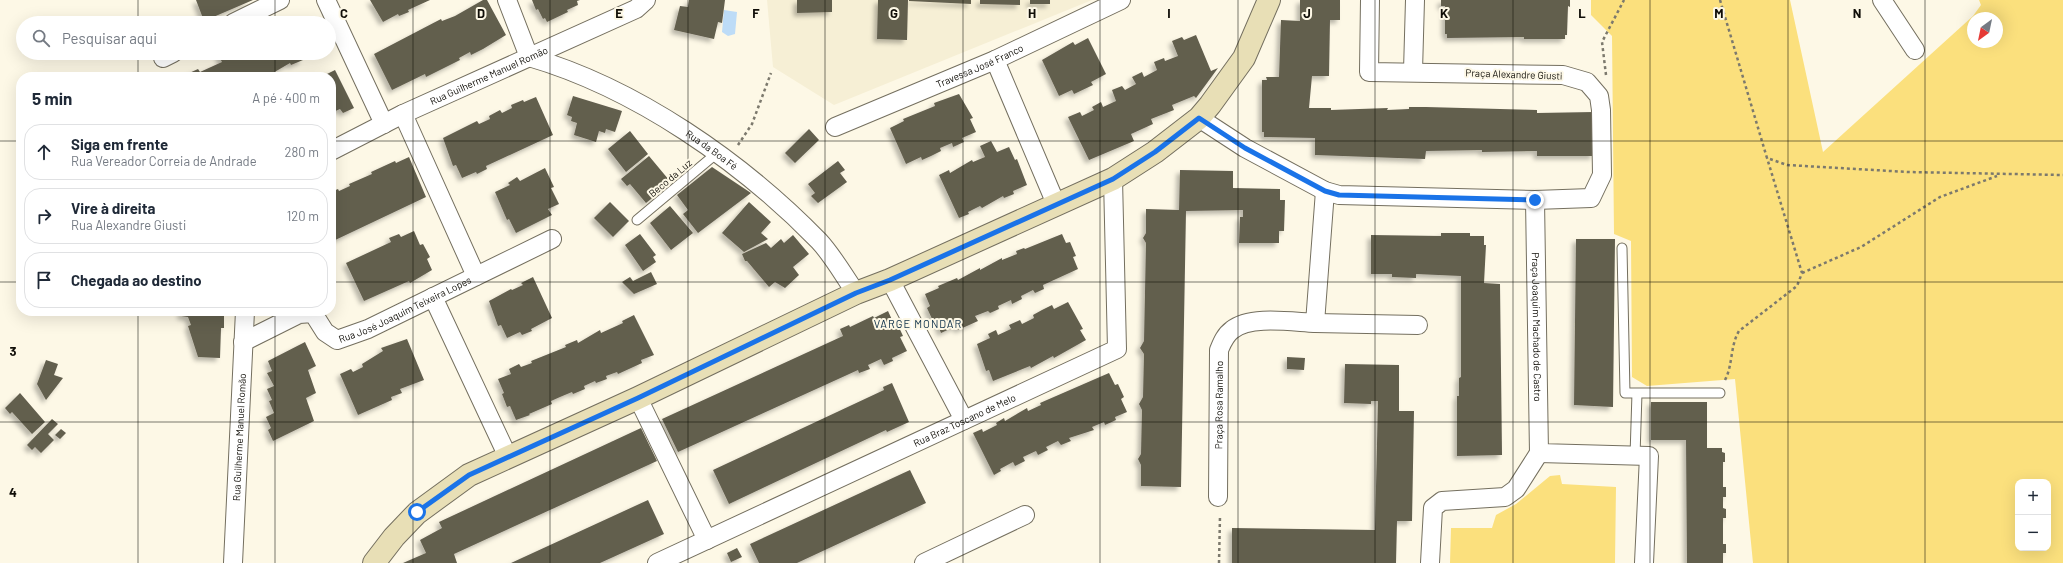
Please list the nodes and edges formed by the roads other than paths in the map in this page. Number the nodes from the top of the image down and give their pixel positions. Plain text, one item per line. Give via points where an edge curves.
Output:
1 (280, 0) edge
2 (326, 0) edge
3 (507, 0) edge
4 (646, 0) edge
5 (1121, 0) edge
6 (1269, 0) edge
7 (1370, 0) edge
8 (1415, 0) edge
9 (1882, 0) edge
10 (247, 16) edge
11 (333, 16) edge
12 (336, 21) edge
13 (1915, 50) dead end
14 (530, 57) junction
15 (995, 60) junction
16 (1413, 71) junction
17 (404, 114) junction
18 (1199, 118) junction
19 (384, 124) junction
20 (835, 127) dead end
21 (336, 148) edge
22 (722, 156) junction
23 (1113, 179) junction
24 (1325, 191) junction
25 (1535, 200) junction
26 (1056, 204) junction
27 (637, 220) dead end
28 (552, 239) dead end
29 (1622, 248) dead end
30 (476, 276) junction
31 (890, 280) junction
32 (856, 293) junction
33 (433, 297) junction
34 (245, 316) edge
35 (295, 316) edge
36 (315, 316) edge
37 (1315, 323) junction
38 (1418, 325) dead end
39 (243, 342) junction
40 (1637, 393) junction
41 (1720, 393) road end
42 (638, 398) junction
43 (964, 420) junction
44 (1539, 453) junction
45 (1635, 456) junction
46 (508, 457) junction
47 (1218, 497) road end
48 (1025, 515) dead end
49 (707, 540) junction
50 (233, 563) edge
51 (374, 563) edge
52 (657, 563) edge
53 (924, 563) edge
54 (1430, 563) edge
55 (1644, 563) edge

1 - 10 street
2 - 11 street
3 - 14 street
4 - 14 street, Rua Guilherme Manuel Romão via 636,9
5 - 15 street, Travessa José Franco
6 - 18 street via 1244,58
7 - 16 street, Praça Alexandre Giusti via 1369,72
8 - 16 street
9 - 13 street
12 - 19 street
14 - 17 street, Rua Guilherme Manuel Romão
14 - 22 street, Rua da Boa Fé via 555,64 620,94
15 - 20 street, Travessa José Franco
15 - 26 street
16 - 25 street, Praça Alexandre Giusti via 1563,75 1588,82 1599,96 1602,175 1591,198
17 - 19 street, Rua Guilherme Manuel Romão
17 - 30 street
18 - 23 street via 1155,152
18 - 24 street via 1245,148
19 - 21 street, Rua Guilherme Manuel Romão
22 - 27 lane, Beco da Luz
22 - 32 street, Rua da Boa Fé via 757,184 820,242
23 - 26 street
23 - 43 street, Rua Braz Toscano de Melo via 1117,349
24 - 25 street via 1339,195
24 - 37 street
25 - 44 street, Praça Joaquim Machado de Castro
26 - 31 street
28 - 30 street, Rua José Joaquim Teixeira Lopes
29 - 40 lane via 1625,393
30 - 33 street, Rua José Joaquim Teixeira Lopes
31 - 32 street
31 - 43 street
32 - 42 street
33 - 36 street, Rua José Joaquim Teixeira Lopes via 368,329 337,340 325,332
33 - 46 street
34 - 39 street, Rua Guilherme Manuel Romão
35 - 39 street, Rua José Joaquim Teixeira Lopes
37 - 38 street, Praça Rosa Ramalho
37 - 47 street, Praça Rosa Ramalho via 1246,322 1232,329 1224,339 1218,361
39 - 50 street, Rua Guilherme Manuel Romão
40 - 41 lane
40 - 45 lane
42 - 46 street
42 - 49 street
43 - 49 street, Rua Braz Toscano de Melo
44 - 45 street
44 - 54 street via 1516,489 1506,497 1442,501 1433,508
45 - 55 street via 1649,456
46 - 51 street via 469,475 417,512
48 - 53 street
49 - 52 street, Rua Braz Toscano de Melo

